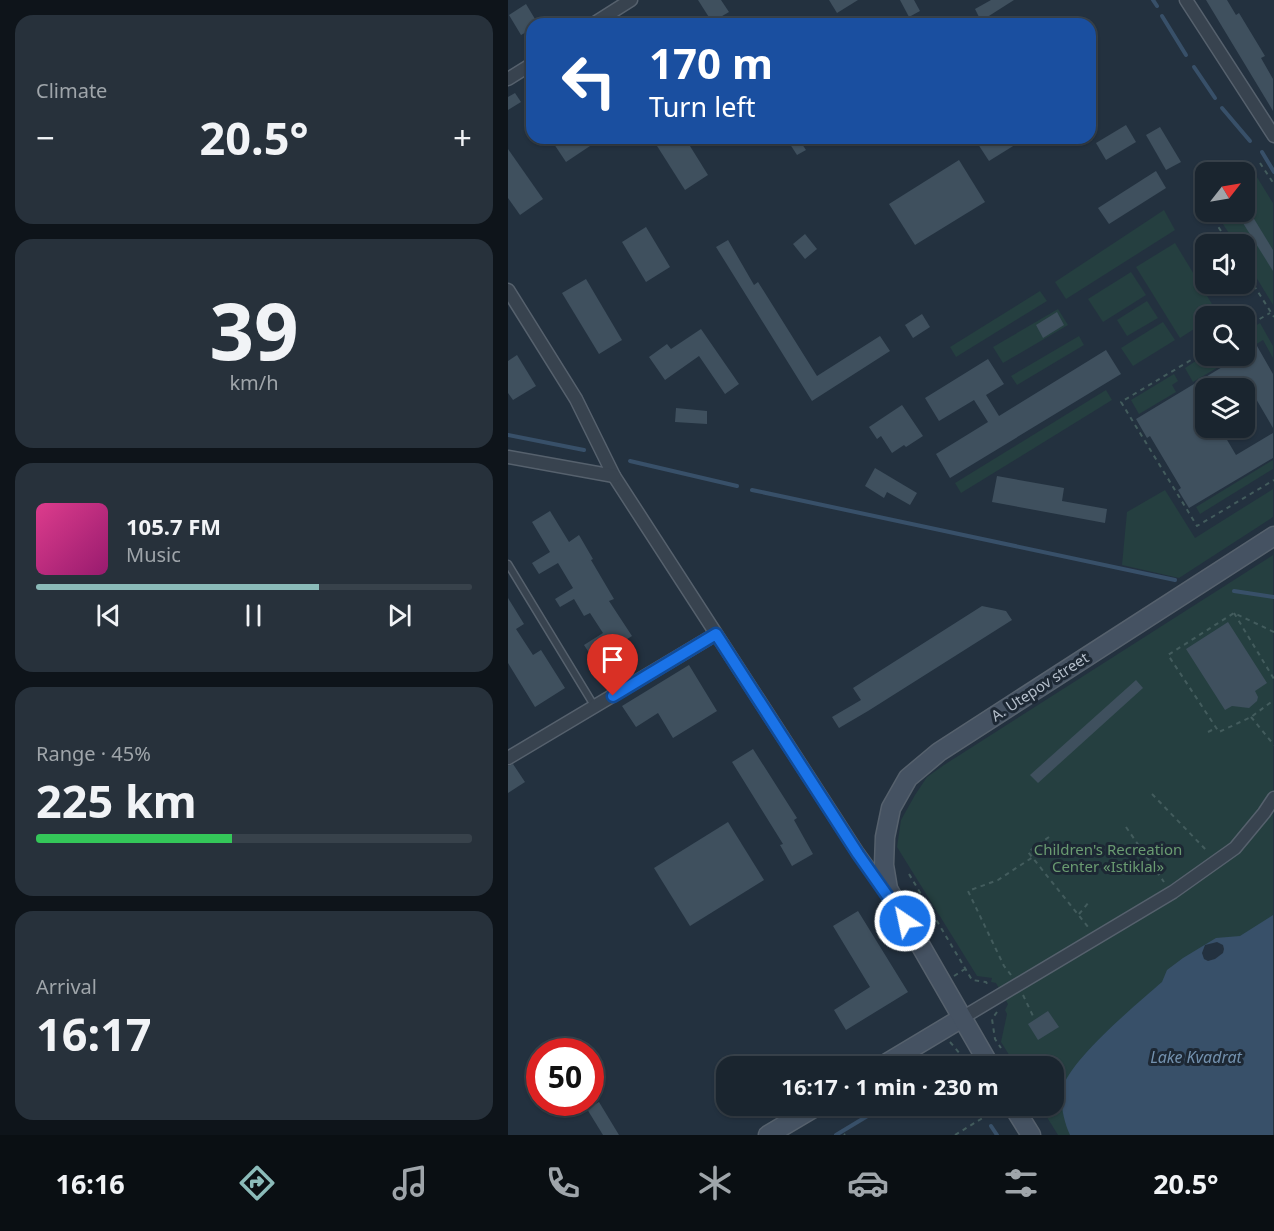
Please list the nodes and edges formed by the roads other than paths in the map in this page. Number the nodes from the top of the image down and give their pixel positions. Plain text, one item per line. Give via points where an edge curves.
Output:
1 (631, 0) edge
2 (1186, 0) edge
3 (602, 18) edge
4 (526, 68) edge
5 (508, 79) edge
6 (1273, 136) edge
7 (508, 290) edge
8 (508, 457) edge
9 (614, 476) junction
10 (1273, 536) edge
11 (508, 564) edge
12 (716, 634) junction
13 (595, 706) junction
14 (508, 758) edge
15 (1273, 798) edge
16 (885, 837) junction
17 (858, 854) junction
18 (892, 897) junction
19 (962, 1018) junction
20 (899, 1056) edge
21 (984, 1056) edge
22 (800, 1116) edge
23 (1019, 1116) edge
24 (768, 1135) edge
25 (1031, 1135) edge

1 - 3 street
2 - 6 street
4 - 5 street
7 - 9 street via 576,399
8 - 9 street
9 - 12 street
10 - 16 main road, A. Utepov street via 939,752 908,777 891,808
11 - 13 lane
12 - 13 street
12 - 17 street
13 - 14 street
15 - 19 street via 1235,848 1217,861 1171,893
16 - 17 street via 878,854
16 - 18 main road, A. Utepov street via 884,865
17 - 18 street
18 - 19 main road, A. Utepov street
19 - 20 main road
19 - 21 main road, A. Utepov street
22 - 24 main road
23 - 25 main road

